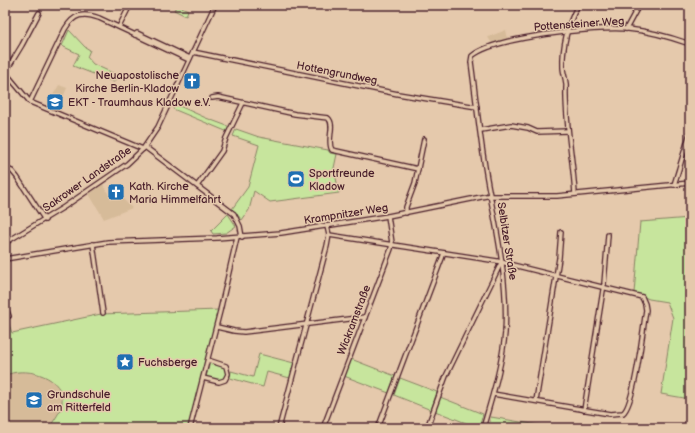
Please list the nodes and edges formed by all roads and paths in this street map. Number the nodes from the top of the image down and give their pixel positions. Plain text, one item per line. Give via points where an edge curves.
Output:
1 (130, 5) edge
2 (215, 5) edge
3 (578, 5) edge
4 (639, 5) edge
5 (39, 13) dead end
6 (119, 27) junction
7 (626, 29) junction
8 (568, 32) junction
9 (690, 44) edge
10 (193, 52) junction
11 (472, 56) joint
12 (190, 59) junction
13 (5, 72) edge
14 (212, 98) dead end
15 (30, 102) junction
16 (243, 103) junction
17 (477, 107) junction
18 (481, 130) junction
19 (568, 131) junction
20 (690, 133) edge
21 (424, 139) dead end
22 (144, 148) junction
23 (5, 168) edge
24 (418, 169) junction
25 (690, 183) edge
26 (674, 184) junction
27 (197, 186) junction
28 (575, 194) junction
29 (490, 196) junction
30 (406, 213) junction
31 (388, 216) junction
32 (45, 220) junction
33 (327, 226) junction
34 (561, 232) dead end
35 (329, 235) junction
36 (608, 235) dead end
37 (242, 236) junction
38 (237, 237) junction
39 (5, 243) edge
40 (93, 244) junction
41 (392, 245) junction
42 (444, 253) junction
43 (5, 259) edge
44 (502, 262) junction
45 (556, 276) junction
46 (603, 287) junction
47 (5, 306) edge
48 (103, 313) dead end
49 (9, 316) dead end
50 (365, 317) junction
51 (306, 324) junction
52 (217, 327) junction
53 (208, 360) junction
54 (203, 378) junction
55 (493, 394) junction
56 (536, 402) junction
57 (584, 410) junction
58 (190, 428) edge
59 (279, 428) edge
60 (323, 428) edge
61 (378, 428) edge
62 (427, 428) edge
63 (483, 428) edge

1 - 6 street
2 - 10 street, Sakrower Landstraße
3 - 8 street
4 - 7 street
5 - 13 street
6 - 12 street
6 - 15 street via 88,15 73,18 65,29
7 - 8 street, Pottensteiner Weg
7 - 9 street, Pottensteiner Weg
8 - 11 street, Pottensteiner Weg via 519,39 493,46
8 - 19 street via 562,66 566,87
10 - 12 street, Sakrower Landstraße
10 - 17 street, Hottengrundweg via 398,94
11 - 17 street, Selbitzer Straße via 470,62
12 - 22 street, Sakrower Landstraße via 158,127
13 - 15 street
14 - 16 street
15 - 22 street
16 - 24 street via 329,118 332,150
16 - 27 street via 222,151
17 - 18 street, Selbitzer Straße
18 - 19 street via 511,125 537,132
18 - 29 street, Selbitzer Straße
19 - 28 street
20 - 26 street
21 - 24 street
22 - 27 street
22 - 32 street, Sakrower Landstraße via 127,164
23 - 32 street via 12,171 21,181
24 - 30 street
25 - 26 street, Krampnitzer Weg
26 - 28 street, Krampnitzer Weg
27 - 37 street via 234,214
28 - 29 street, Krampnitzer Weg
29 - 30 street, Krampnitzer Weg
29 - 44 street, Selbitzer Straße
30 - 31 street, Krampnitzer Weg
31 - 33 street, Krampnitzer Weg
31 - 41 street, Wickramstraße
32 - 39 street, Sakrower Landstraße
33 - 35 street
33 - 37 street, Krampnitzer Weg via 270,235
34 - 45 street
35 - 41 street
35 - 51 street
36 - 46 street
37 - 38 street, Krampnitzer Weg
38 - 40 street, Krampnitzer Weg
38 - 52 street
40 - 43 street, Krampnitzer Weg
40 - 48 street
41 - 42 street
41 - 50 street, Wickramstraße
42 - 44 street
42 - 61 street
44 - 45 street
44 - 55 street, Selbitzer Straße via 505,334
44 - 62 street via 446,376
45 - 46 street
45 - 56 street
46 - 57 street
46 - 57 street via 642,297 646,310 627,410 614,414
47 - 49 street
50 - 51 street
50 - 60 street, Wickramstraße
51 - 52 street via 244,332
51 - 59 street
52 - 53 street
53 - 54 street
53 - 54 street via 226,366 228,374 225,380 219,382
54 - 58 street
55 - 56 street
55 - 63 street, Selbitzer Straße
56 - 57 street

